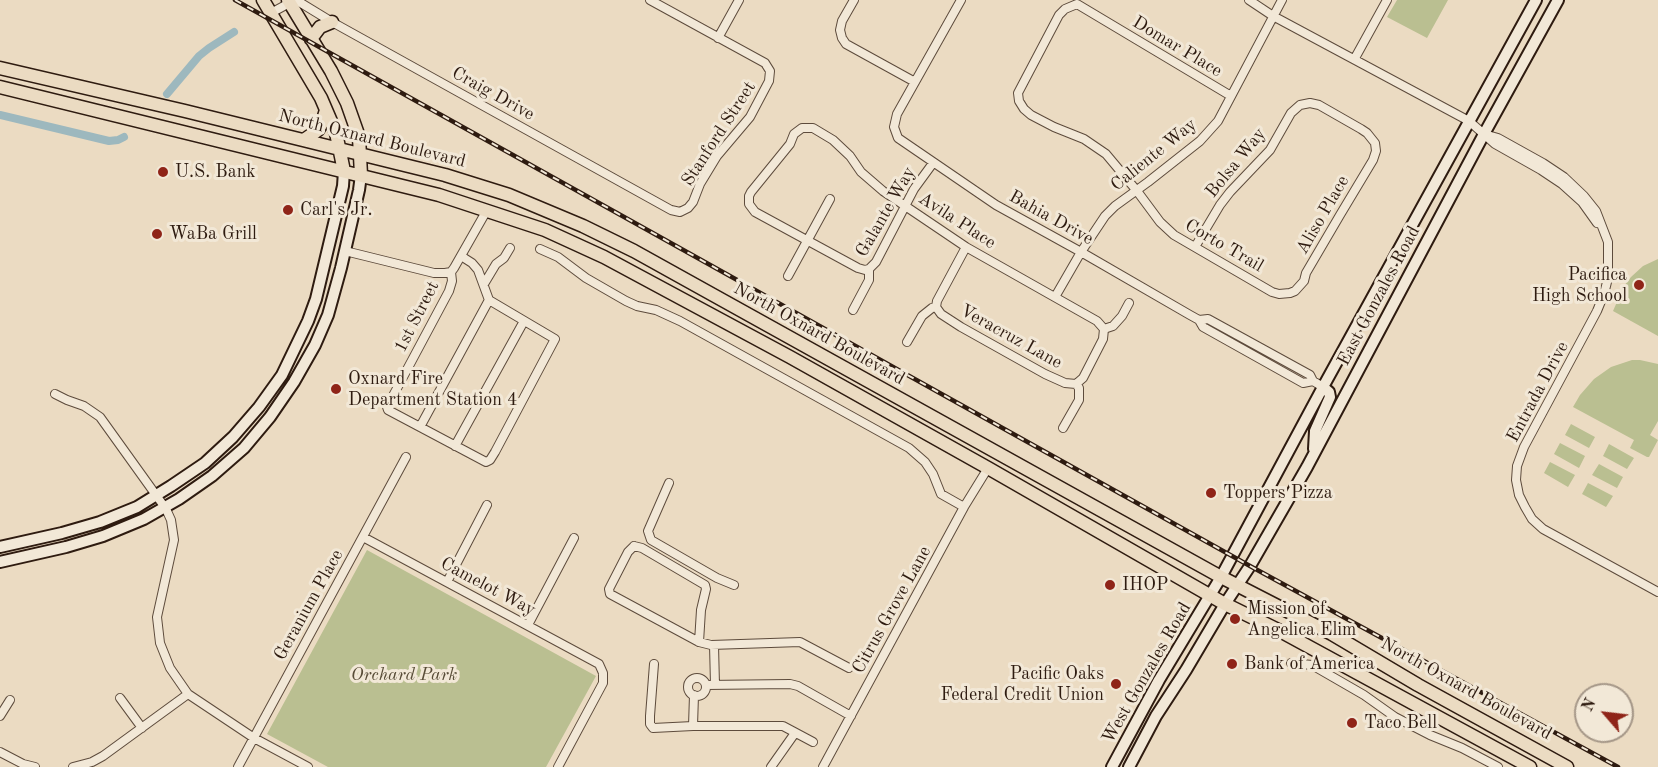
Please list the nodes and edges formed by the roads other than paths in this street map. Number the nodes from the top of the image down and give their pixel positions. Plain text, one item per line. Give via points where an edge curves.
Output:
1 (263, 0) edge
2 (650, 0) edge
3 (739, 0) edge
4 (854, 0) edge
5 (961, 0) edge
6 (1249, 0) edge
7 (1282, 0) edge
8 (1387, 0) edge
9 (1536, 0) edge
10 (292, 1) edge
11 (1556, 2) edge
12 (271, 13) junction
13 (1274, 16) junction
14 (332, 22) junction
15 (718, 38) junction
16 (311, 39) junction
17 (1355, 58) junction
18 (0, 68) edge
19 (915, 82) junction
20 (0, 87) edge
21 (1231, 96) junction
22 (1018, 98) joint
23 (1306, 103) joint
24 (326, 110) junction
25 (1470, 121) junction
26 (1484, 134) junction
27 (304, 140) junction
28 (340, 149) junction
29 (360, 155) junction
30 (933, 162) junction
31 (344, 171) junction
32 (361, 175) junction
33 (1137, 191) junction
34 (830, 199) dead end
35 (905, 206) junction
36 (487, 210) junction
37 (676, 212) joint
38 (807, 241) junction
39 (966, 247) junction
40 (1195, 247) junction
41 (510, 248) dead end
42 (540, 249) dead end
43 (345, 251) junction
44 (1081, 252) junction
45 (461, 256) junction
46 (654, 262) junction
47 (625, 267) junction
48 (869, 269) junction
49 (451, 272) junction
50 (788, 276) dead end
51 (484, 284) junction
52 (1290, 293) joint
53 (1055, 297) junction
54 (489, 300) junction
55 (1129, 303) dead end
56 (936, 308) junction
57 (853, 310) dead end
58 (1199, 320) junction
59 (524, 321) junction
60 (1104, 329) junction
61 (907, 342) dead end
62 (1233, 344) junction
63 (1281, 360) junction
64 (287, 366) junction
65 (299, 373) junction
66 (1312, 381) junction
67 (1076, 384) junction
68 (1323, 387) junction
69 (55, 394) dead end
70 (420, 427) junction
71 (1064, 428) dead end
72 (962, 433) junction
73 (455, 446) junction
74 (1314, 453) junction
75 (405, 457) dead end
76 (988, 468) junction
77 (1024, 468) junction
78 (669, 483) dead end
79 (156, 495) junction
80 (487, 505) dead end
81 (964, 507) junction
82 (165, 508) junction
83 (363, 537) junction
84 (574, 538) dead end
85 (0, 547) edge
86 (0, 562) edge
87 (1221, 577) junction
88 (447, 582) junction
89 (734, 585) dead end
90 (1237, 586) junction
91 (1658, 592) edge
92 (1210, 595) junction
93 (1225, 604) junction
94 (528, 625) junction
95 (699, 642) junction
96 (714, 645) junction
97 (1291, 663) dead end
98 (654, 664) dead end
99 (849, 668) dead end
100 (706, 685) junction
101 (715, 685) junction
102 (188, 694) junction
103 (694, 695) junction
104 (1440, 697) junction
105 (120, 698) dead end
106 (10, 700) dead end
107 (1419, 706) junction
108 (0, 716) edge
109 (851, 716) junction
110 (693, 726) junction
111 (142, 728) junction
112 (795, 733) junction
113 (254, 738) junction
114 (813, 742) dead end
115 (0, 752) edge
116 (35, 767) edge
117 (73, 767) edge
118 (238, 767) edge
119 (308, 767) edge
120 (558, 767) edge
121 (771, 767) edge
122 (823, 767) edge
123 (1112, 767) edge
124 (1129, 767) edge
125 (1498, 767) edge
126 (1530, 767) edge
127 (1567, 767) edge

1 - 12 main road
2 - 15 street
3 - 15 street
4 - 19 street via 840,30 846,44
5 - 19 street
6 - 13 street, Entrada Drive
7 - 13 street, Caliente Way
8 - 17 street
9 - 25 main road, East Gonzales Road
10 - 12 street
10 - 14 street, Craig Drive
10 - 16 main road
11 - 26 main road, East Gonzales Road
12 - 24 main road
13 - 17 street, Entrada Drive
13 - 21 street, Caliente Way
14 - 16 main road via 320,27
14 - 37 street, Craig Drive
15 - 37 street, Stanford Street via 765,63 770,71 769,81 750,117 717,156 690,205
16 - 29 main road via 347,103
17 - 25 street, Entrada Drive
18 - 27 main road, North Oxnard Boulevard
19 - 30 street, Bahia Drive via 897,114 895,132
20 - 31 main road, North Oxnard Boulevard
21 - 22 street, Domar Place via 1077,4 1059,15
21 - 33 street, Caliente Way via 1218,121 1200,141
22 - 33 street, Corto Trail via 1031,115 1095,145
23 - 40 street, Bolsa Way via 1294,109 1270,150 1230,192
23 - 52 street, Aliso Place via 1318,105 1361,129 1372,138 1376,149 1304,281
24 - 27 main road via 318,130
24 - 28 main road
25 - 26 street, Entrada Drive
25 - 68 main road, East Gonzales Road
26 - 74 main road, East Gonzales Road
26 - 91 street, Entrada Drive via 1498,138 1564,177 1596,211 1608,242 1608,278 1597,311 1517,466 1520,495 1532,519 1543,529
27 - 28 main road, North Oxnard Boulevard
28 - 29 main road, North Oxnard Boulevard
28 - 31 main road
29 - 32 main road
29 - 46 main road, North Oxnard Boulevard via 509,195
30 - 35 street, Galante Way
30 - 44 street, Bahia Drive via 996,206
31 - 32 main road, North Oxnard Boulevard
31 - 64 main road via 316,298
32 - 36 main road, North Oxnard Boulevard
32 - 43 main road
33 - 40 street, Corto Trail via 1174,236
33 - 44 street, Caliente Way via 1105,216
34 - 38 street
35 - 38 street, Avila Place via 869,180 833,140 805,127 794,134 751,192 748,202 755,212
35 - 39 street, Avila Place
35 - 48 street, Galante Way
36 - 45 street, 1st Street
36 - 47 main road, North Oxnard Boulevard via 544,230
38 - 48 street via 858,268
38 - 50 street
39 - 53 street, Avila Place
39 - 56 street
40 - 52 street, Corto Trail via 1272,292
41 - 51 street
42 - 81 street via 626,301 680,321 909,448 925,462 941,494
43 - 49 street via 434,273
43 - 65 main road via 328,315
44 - 53 street, Caliente Way
44 - 58 street, Bahia Drive
45 - 49 street, 1st Street
45 - 51 street via 472,263
46 - 47 main road via 629,263
46 - 72 main road, North Oxnard Boulevard
47 - 76 main road, North Oxnard Boulevard
48 - 57 street, Galante Way via 869,280
49 - 70 street, 1st Street via 450,291 387,407
51 - 54 street
53 - 60 street, Avila Place
54 - 59 street
54 - 70 street
55 - 60 street via 1113,326
56 - 61 street via 922,316
56 - 67 street, Veracruz Lane via 961,327 1045,375
58 - 62 street, Bahia Drive via 1203,327
58 - 63 street, Bahia Drive via 1208,319
59 - 73 street
59 - 73 street via 555,339 495,452 486,462
60 - 67 street via 1103,339
62 - 63 street via 1239,343 1277,362
62 - 66 street, Bahia Drive via 1303,383
63 - 66 street, Bahia Drive via 1310,375
64 - 65 main road
64 - 79 main road via 259,408 233,437 205,463
65 - 82 main road via 244,448
66 - 68 street, Bahia Drive
67 - 71 street via 1079,400
68 - 74 main road via 1330,397 1315,431
68 - 87 main road, East Gonzales Road
69 - 79 street via 100,417
70 - 73 street
72 - 76 main road via 963,444 981,457
72 - 77 main road, North Oxnard Boulevard
74 - 90 main road, East Gonzales Road
75 - 83 street, Geranium Place
76 - 77 main road via 993,464 1009,471
76 - 81 street, Citrus Grove Lane
76 - 92 main road, North Oxnard Boulevard
77 - 87 main road, North Oxnard Boulevard
78 - 89 street via 648,531 651,540
79 - 82 street
79 - 85 main road via 100,522
80 - 88 street
81 - 109 street, Citrus Grove Lane
82 - 86 main road via 103,536
82 - 102 street via 174,540 158,608 158,631 164,657
83 - 88 street, Camelot Way
83 - 113 street, Geranium Place
84 - 94 street
87 - 90 main road, North Oxnard Boulevard
87 - 92 main road, East Gonzales Road
88 - 94 street, Camelot Way
90 - 93 main road, East Gonzales Road
90 - 104 main road, North Oxnard Boulevard via 1332,634
92 - 93 main road, North Oxnard Boulevard
92 - 123 main road, West Gonzales Road
93 - 107 main road, North Oxnard Boulevard
93 - 124 main road, West Gonzales Road
94 - 120 street, Camelot Way via 599,664 603,673 603,683
95 - 95 street via 705,585 634,546 609,589 610,594
95 - 96 street
96 - 99 street via 800,642
96 - 101 street
97 - 125 street via 1312,665 1395,717
98 - 110 street via 651,727
100 - 101 street
100 - 103 street via 703,693
100 - 103 street via 701,679 693,679 689,686
101 - 109 street via 790,684
102 - 111 street
102 - 113 street
103 - 110 street
104 - 107 main road
104 - 127 main road, North Oxnard Boulevard
105 - 111 street
106 - 108 street
107 - 126 main road, North Oxnard Boulevard
109 - 122 street, Citrus Grove Lane
110 - 112 street via 783,726
111 - 117 street via 103,756
112 - 114 street
112 - 121 street
113 - 118 street, Geranium Place
113 - 119 street
115 - 116 street

